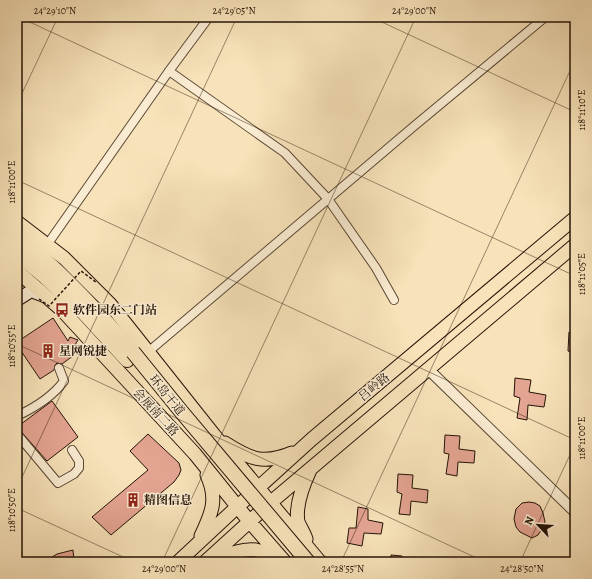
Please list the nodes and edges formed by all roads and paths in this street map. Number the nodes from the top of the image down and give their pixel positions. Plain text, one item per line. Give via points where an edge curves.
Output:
1 (210, 17) edge
2 (543, 19) dead end
3 (169, 71) junction
4 (328, 199) junction
5 (575, 218) edge
6 (17, 222) edge
7 (17, 236) edge
8 (47, 245) junction
9 (575, 245) edge
10 (17, 254) edge
11 (19, 273) edge
12 (97, 283) dead end
13 (42, 298) junction
14 (17, 299) edge
15 (394, 300) dead end
16 (148, 352) junction
17 (130, 356) junction
18 (59, 368) dead end
19 (428, 369) junction
20 (17, 416) edge
21 (17, 434) edge
22 (214, 436) junction
23 (312, 439) junction
24 (72, 450) dead end
25 (195, 454) junction
26 (312, 466) junction
27 (258, 488) junction
28 (270, 503) junction
29 (237, 507) junction
30 (575, 512) edge
31 (249, 521) junction
32 (198, 542) junction
33 (315, 560) edge
34 (288, 561) edge
35 (178, 562) edge
36 (205, 562) edge
37 (212, 562) edge

1 - 3 street
2 - 4 street
3 - 4 street via 285,153
3 - 8 street
4 - 15 street via 376,268
4 - 16 street
5 - 23 main road, 吕岭路
6 - 8 main road
7 - 17 highway, 环岛干道 via 88,301
8 - 16 main road via 64,258 110,304
9 - 19 main road, 吕岭路
10 - 17 highway, 环岛干道
11 - 13 main road, 会展南二路
11 - 14 main road via 23,282
12 - 13 path, bridge via 81,271 49,306
13 - 14 main road via 31,291
13 - 25 main road, 会展南二路 via 62,310
16 - 22 main road
17 - 33 highway, 环岛干道, bridge
17 - 34 highway, 环岛干道
18 - 20 street via 64,381 59,388 30,410
19 - 26 main road, 吕岭路
19 - 30 street
21 - 24 street via 58,483 79,468 79,460
22 - 23 main road via 244,454 270,460 293,452
22 - 25 main road
22 - 27 main road
23 - 27 main road, 吕岭路
25 - 29 main road, 会展南二路
25 - 32 main road via 213,494 213,508
26 - 28 main road, 吕岭路
26 - 33 main road via 299,500 298,516
27 - 28 main road
27 - 29 main road, 吕岭路
28 - 31 main road, 吕岭路
28 - 33 main road
29 - 31 main road, 会展南二路
29 - 32 main road, 吕岭路
31 - 34 main road, 会展南二路
31 - 36 main road, 吕岭路
32 - 35 main road, 吕岭路
34 - 37 main road via 255,550 226,555

